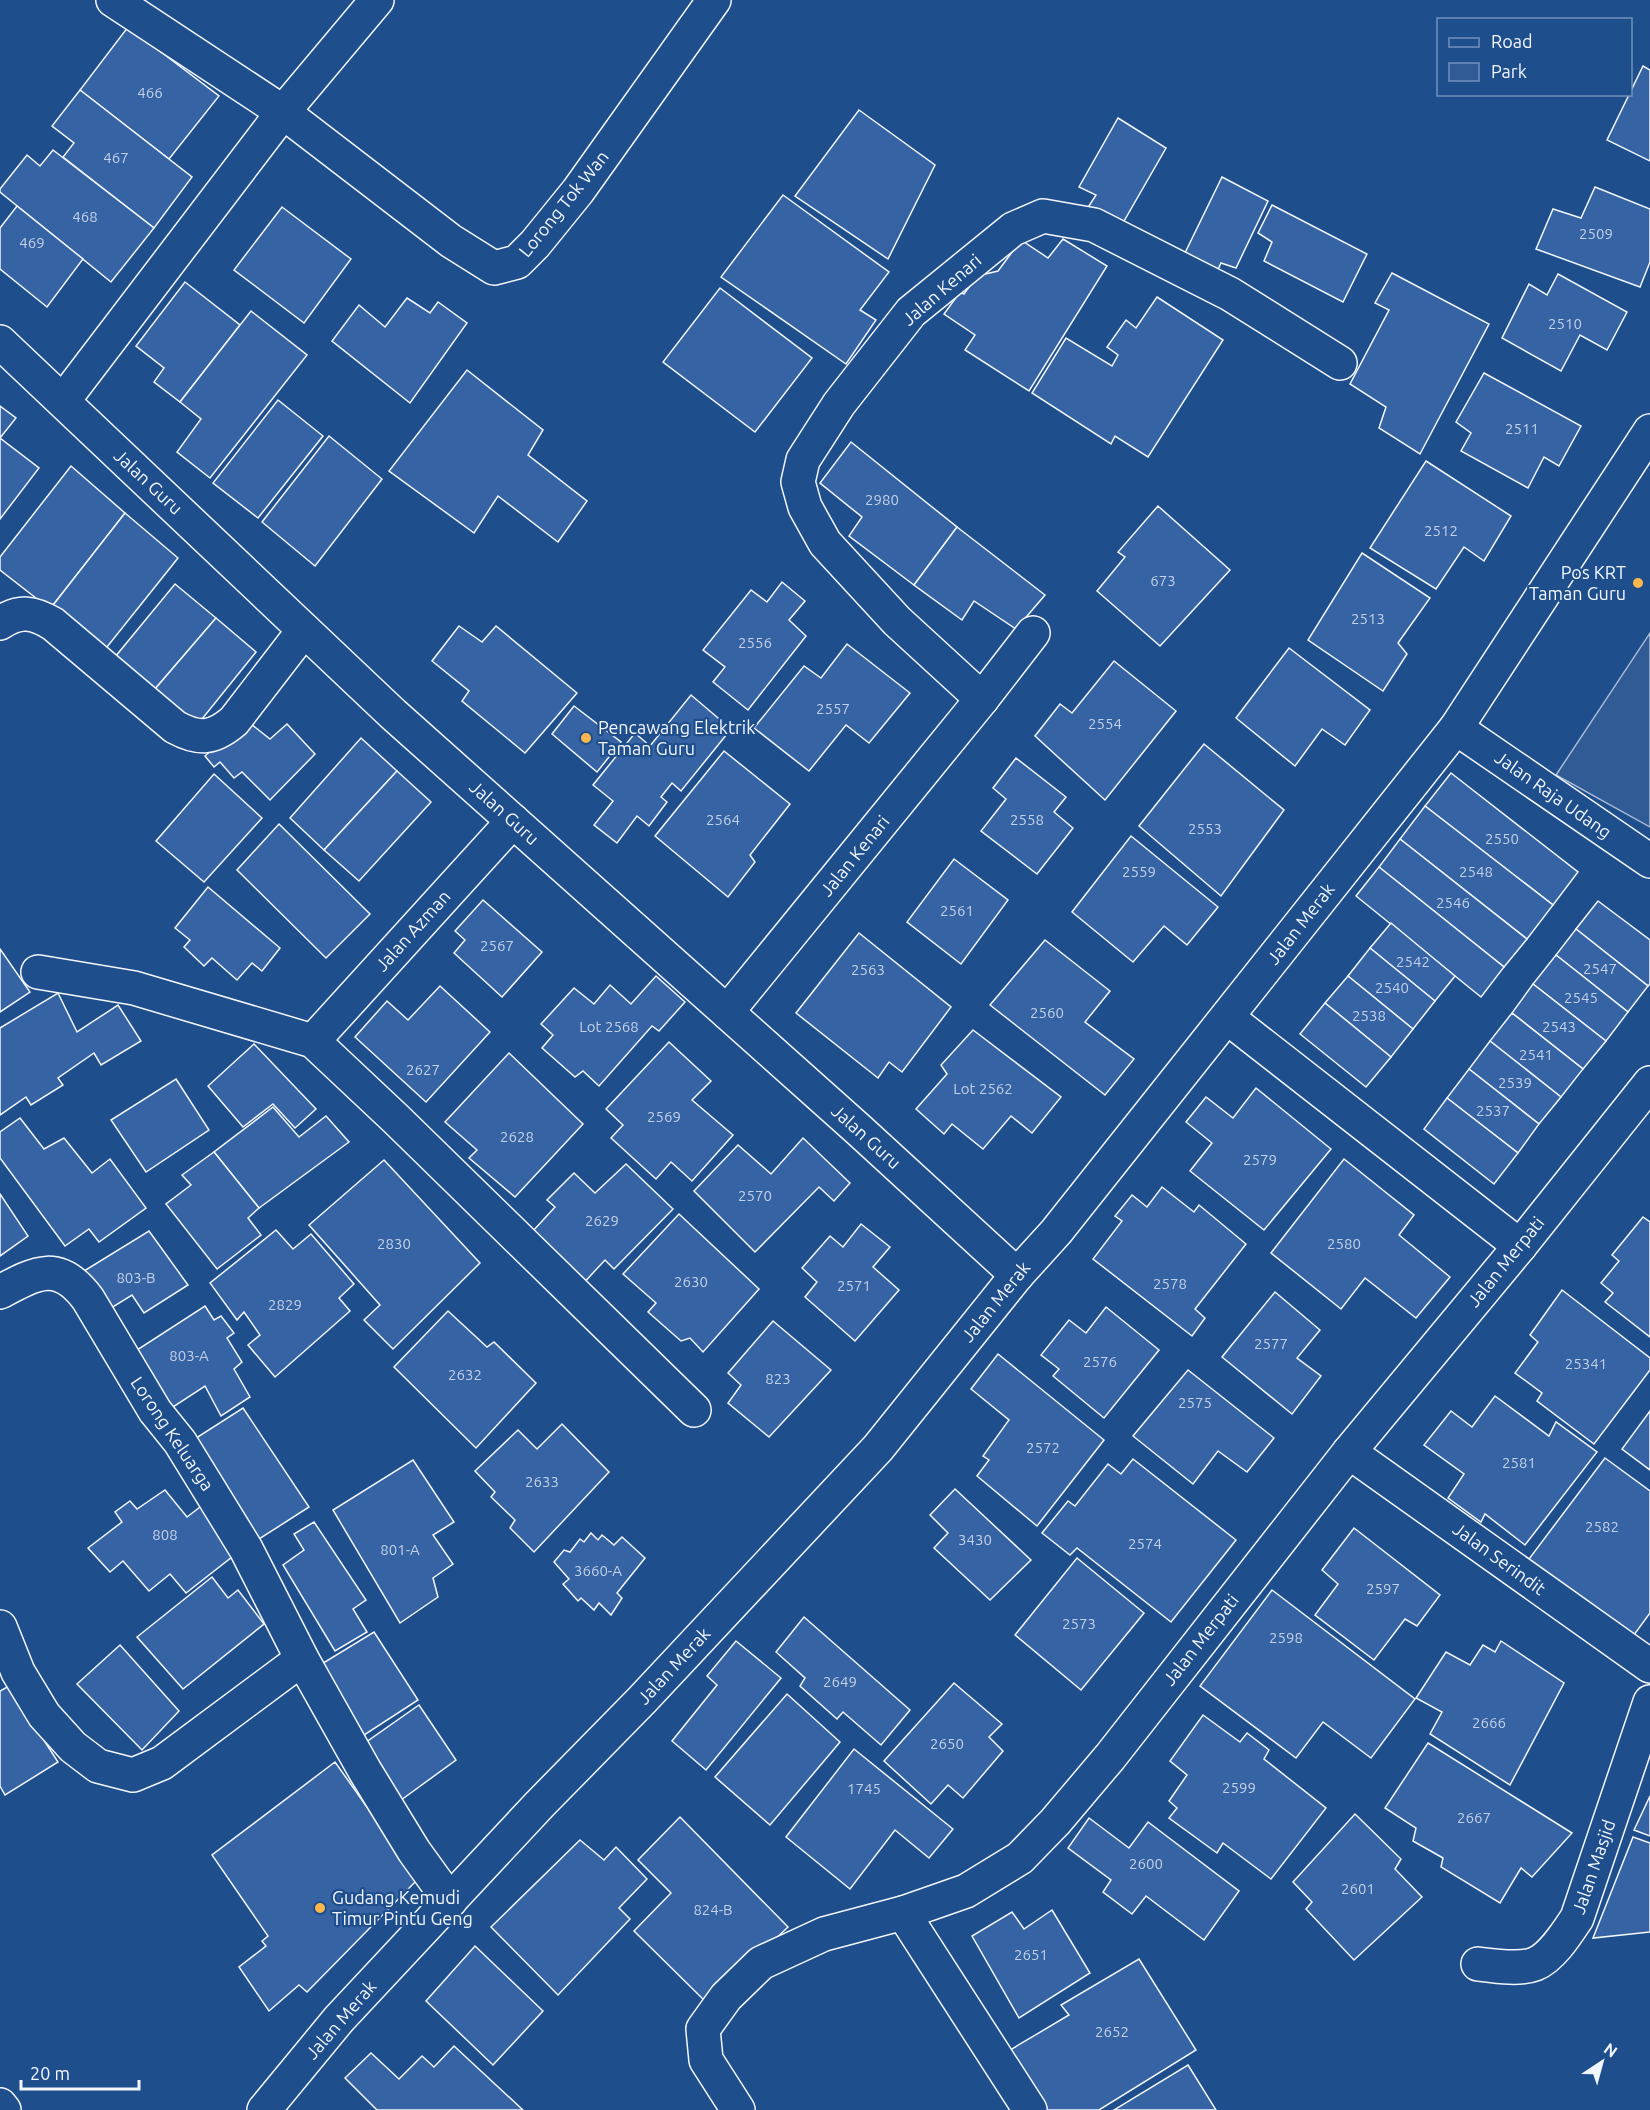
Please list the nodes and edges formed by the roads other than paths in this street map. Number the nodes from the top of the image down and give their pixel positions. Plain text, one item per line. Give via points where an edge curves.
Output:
1 (113, 0) edge
2 (377, 0) edge
3 (714, 0) edge
4 (283, 112) junction
5 (0, 342) edge
6 (1340, 363) dead end
7 (63, 401) junction
8 (1650, 431) edge
9 (0, 623) edge
10 (304, 630) junction
11 (1033, 633) dead end
12 (982, 699) junction
13 (1456, 728) junction
14 (513, 821) junction
15 (1650, 861) edge
16 (38, 972) dead end
17 (727, 1012) junction
18 (1228, 1018) junction
19 (313, 1041) junction
20 (1650, 1083) edge
21 (1520, 1246) junction
22 (1017, 1275) junction
23 (0, 1292) edge
24 (694, 1410) dead end
25 (1349, 1452) junction
26 (0, 1627) edge
27 (302, 1659) junction
28 (1650, 1666) edge
29 (1650, 1702) edge
30 (450, 1901) junction
31 (903, 1913) junction
32 (1478, 1964) dead end
33 (730, 2099) edge
34 (0, 2105) edge
35 (4, 2110) edge
36 (264, 2110) edge
37 (1030, 2110) edge

1 - 4 street, Lorong Tok Wan
2 - 4 street
3 - 4 street, Lorong Tok Wan via 578,191 517,262 494,267 451,241
4 - 7 street
5 - 7 street, Jalan Guru
6 - 12 street, Jalan Kenari via 1230,294 1094,225 1042,216 1013,229 910,312 839,404 803,460 798,482 805,507 825,543 897,621
7 - 10 street, Jalan Guru
8 - 13 street, Jalan Merak
9 - 10 street via 24,614 40,616 175,727 189,735 206,736 221,732 234,721
10 - 14 street, Jalan Guru
11 - 12 street, Jalan Kenari
12 - 17 street, Jalan Kenari
13 - 15 street, Jalan Raja Udang
13 - 18 street, Jalan Merak
14 - 17 street, Jalan Guru
14 - 19 street, Jalan Azman
16 - 19 street via 134,988
17 - 22 street, Jalan Guru
18 - 21 street
18 - 22 street, Jalan Merak
19 - 24 street
20 - 21 street, Jalan Merpati
21 - 25 street, Jalan Merpati
22 - 30 street, Jalan Merak via 878,1448
23 - 27 street, Lorong Keluarga via 35,1276 52,1273 77,1285 246,1549
25 - 28 street, Jalan Serindit
25 - 31 street, Jalan Merpati via 1124,1740 1055,1822 1020,1858 966,1891
26 - 27 street via 18,1672 44,1715 73,1747 98,1766 133,1775 162,1763
27 - 30 street, Lorong Keluarga via 408,1841
29 - 32 street, Jalan Masjid via 1577,1918 1557,1946 1536,1964
30 - 36 street, Jalan Merak via 339,2019
31 - 33 street, Jalan Merpati via 824,1934 761,1963 726,1997 703,2030 706,2060
31 - 37 street
34 - 35 street

